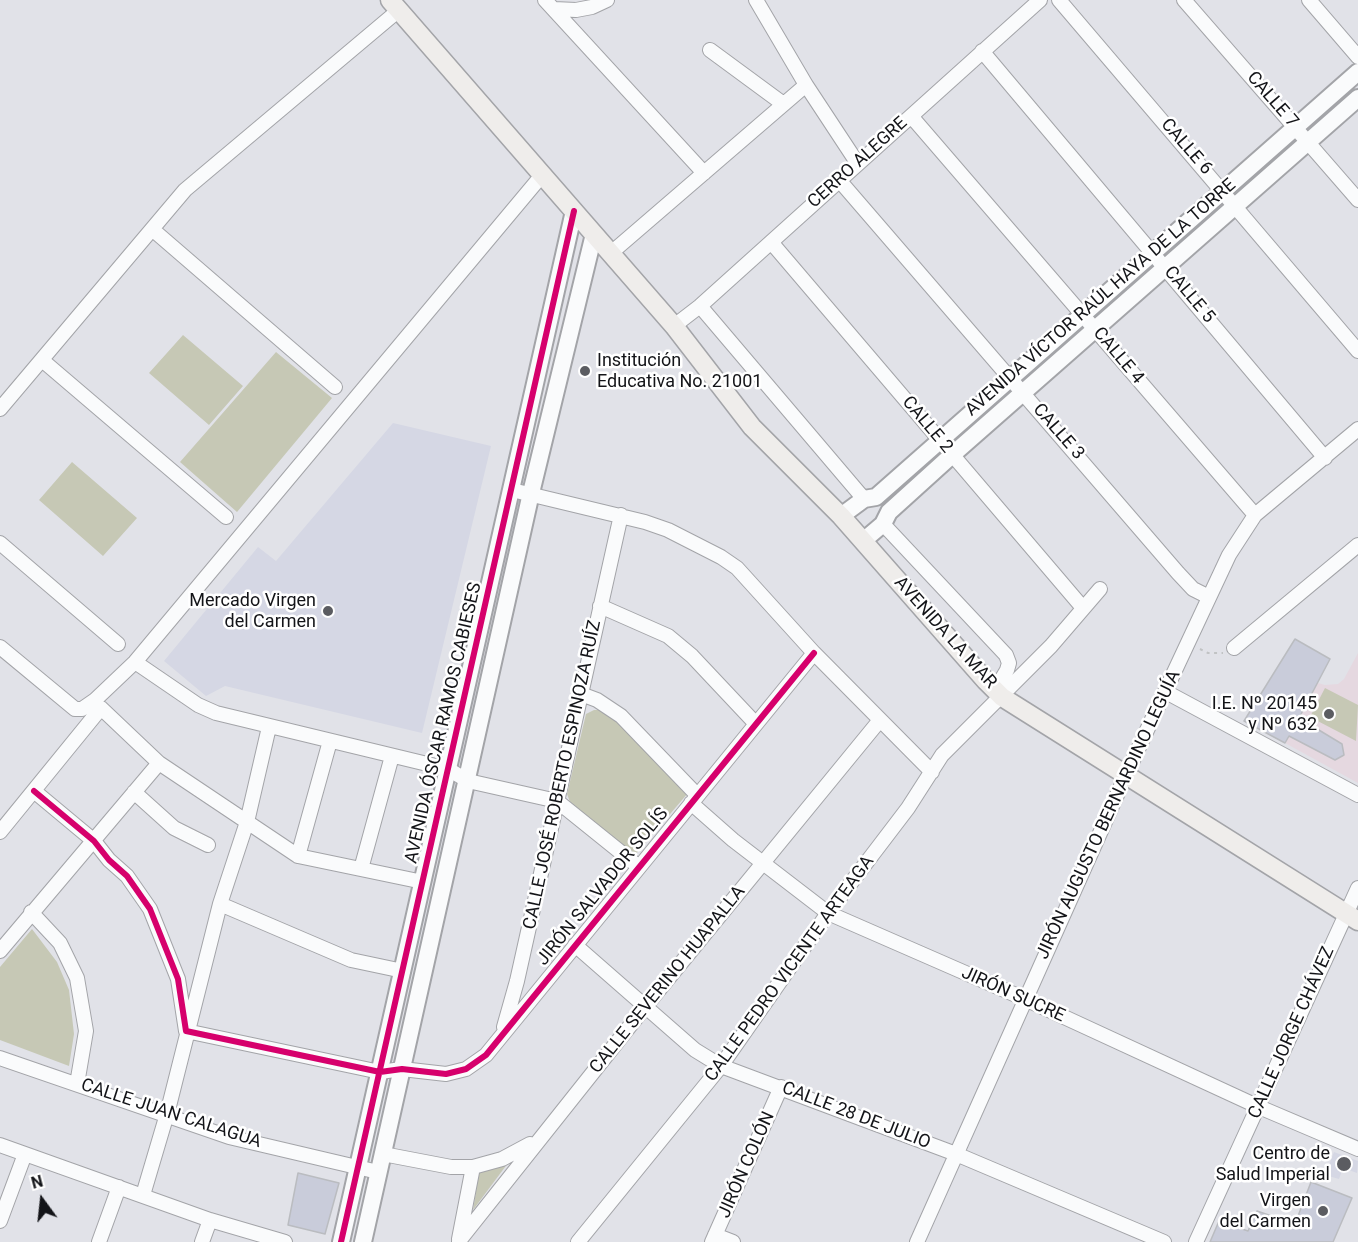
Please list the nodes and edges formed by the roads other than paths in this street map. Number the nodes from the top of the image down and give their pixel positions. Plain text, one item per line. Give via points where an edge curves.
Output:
1 (607, 0) edge
2 (756, 0) edge
3 (1040, 0) edge
4 (1059, 0) edge
5 (1184, 0) edge
6 (1309, 0) edge
7 (394, 5) edge
8 (549, 5) edge
9 (710, 50) dead end
10 (982, 51) junction
11 (1358, 57) edge
12 (1358, 72) edge
13 (806, 85) junction
14 (1358, 98) edge
15 (782, 103) junction
16 (911, 116) junction
17 (1296, 127) junction
18 (1308, 141) junction
19 (858, 164) junction
20 (704, 173) junction
21 (543, 174) junction
22 (839, 180) junction
23 (1223, 190) junction
24 (1358, 200) edge
25 (1236, 205) junction
26 (574, 211) junction
27 (152, 230) junction
28 (594, 234) junction
29 (771, 242) junction
30 (611, 253) junction
31 (1152, 253) junction
32 (1165, 267) junction
33 (700, 306) junction
34 (1083, 314) junction
35 (674, 326) junction
36 (1094, 329) junction
37 (1358, 351) edge
38 (42, 360) junction
39 (1011, 378) junction
40 (335, 387) dead end
41 (1023, 392) junction
42 (0, 409) edge
43 (1358, 429) edge
44 (941, 440) junction
45 (952, 455) junction
46 (1325, 458) junction
47 (512, 490) junction
48 (531, 493) junction
49 (864, 499) junction
50 (621, 515) junction
51 (1255, 515) junction
52 (841, 516) junction
53 (226, 517) dead end
54 (883, 524) junction
55 (863, 541) junction
56 (0, 543) edge
57 (1358, 545) edge
58 (1100, 589) dead end
59 (1209, 597) junction
60 (600, 606) junction
61 (1083, 608) junction
62 (118, 644) dead end
63 (0, 647) edge
64 (1234, 648) road end
65 (814, 652) junction
66 (135, 662) junction
67 (1166, 692) junction
68 (999, 693) junction
69 (581, 694) junction
70 (880, 720) junction
71 (756, 724) junction
72 (269, 727) junction
73 (330, 741) junction
74 (392, 756) junction
75 (159, 763) junction
76 (448, 770) junction
77 (932, 772) junction
78 (1126, 775) junction
79 (468, 781) junction
80 (33, 791) junction
81 (134, 792) junction
82 (1358, 795) edge
83 (694, 799) junction
84 (557, 801) junction
85 (247, 822) junction
86 (0, 832) edge
87 (94, 841) junction
88 (208, 845) dead end
89 (298, 856) junction
90 (763, 863) junction
91 (639, 867) junction
92 (362, 869) junction
93 (423, 882) junction
94 (1358, 888) edge
95 (220, 904) junction
96 (31, 912) junction
97 (828, 913) junction
98 (1352, 917) edge
99 (575, 945) junction
100 (0, 951) edge
101 (403, 971) junction
102 (1025, 999) junction
103 (645, 1007) junction
104 (186, 1032) junction
105 (502, 1035) junction
106 (0, 1058) edge
107 (722, 1066) junction
108 (402, 1069) junction
109 (380, 1072) junction
110 (77, 1084) junction
111 (781, 1087) junction
112 (1259, 1107) junction
113 (167, 1114) junction
114 (540, 1138) junction
115 (0, 1145) edge
116 (1358, 1149) edge
117 (25, 1154) junction
118 (382, 1154) junction
119 (956, 1154) junction
120 (473, 1167) junction
121 (359, 1168) junction
122 (378, 1172) junction
123 (119, 1186) junction
124 (143, 1195) junction
125 (210, 1220) junction
126 (0, 1221) edge
127 (714, 1239) edge
128 (459, 1241) edge
129 (99, 1242) edge
130 (202, 1242) edge
131 (285, 1242) edge
132 (341, 1242) edge
133 (363, 1242) edge
134 (578, 1242) edge
135 (733, 1242) edge
136 (917, 1242) edge
137 (1164, 1242) edge
138 (1196, 1242) edge

1 - 8 street via 576,10
2 - 13 street
3 - 10 street, CERRO ALEGRE
4 - 23 street, CALLE 6
5 - 17 street, CALLE 7
6 - 11 street
7 - 21 main road, AVENIDA LA MAR
7 - 27 street via 185,190
8 - 20 street
9 - 15 street
10 - 16 street, CERRO ALEGRE
10 - 31 street, CALLE 5
12 - 17 street, AVENIDA VÍCTOR RAÚL HAYA DE LA TORRE
13 - 15 street
13 - 19 street
14 - 18 street, AVENIDA VÍCTOR RAÚL HAYA DE LA TORRE
15 - 20 street
16 - 19 street, CERRO ALEGRE
16 - 34 street, CALLE 4
17 - 18 street, CALLE 7
17 - 23 street, AVENIDA VÍCTOR RAÚL HAYA DE LA TORRE
18 - 24 street, CALLE 7
18 - 25 street, AVENIDA VÍCTOR RAÚL HAYA DE LA TORRE
19 - 22 street, CERRO ALEGRE
20 - 30 street
21 - 26 main road, AVENIDA LA MAR
21 - 66 street
22 - 29 street, CERRO ALEGRE
22 - 39 street, CALLE 3
23 - 25 street, CALLE 6
23 - 31 street, AVENIDA VÍCTOR RAÚL HAYA DE LA TORRE
25 - 32 street, AVENIDA VÍCTOR RAÚL HAYA DE LA TORRE
25 - 37 street, CALLE 6
26 - 28 main road, AVENIDA LA MAR
26 - 47 street, AVENIDA ÓSCAR RAMOS CABIESES
27 - 38 street
27 - 40 street
28 - 30 main road, AVENIDA LA MAR
28 - 48 street, AVENIDA ÓSCAR RAMOS CABIESES
29 - 33 street, CERRO ALEGRE
29 - 44 street, CALLE 2
30 - 35 main road, AVENIDA LA MAR
31 - 32 street, CALLE 5
31 - 34 street, AVENIDA VÍCTOR RAÚL HAYA DE LA TORRE
32 - 36 street, AVENIDA VÍCTOR RAÚL HAYA DE LA TORRE
32 - 46 street, CALLE 5
33 - 35 street, CERRO ALEGRE
33 - 49 street
34 - 36 street, CALLE 4
34 - 39 street, AVENIDA VÍCTOR RAÚL HAYA DE LA TORRE
35 - 52 main road, AVENIDA LA MAR via 752,427
36 - 41 street, AVENIDA VÍCTOR RAÚL HAYA DE LA TORRE
36 - 51 street, CALLE 4
38 - 42 street
38 - 53 street
39 - 41 street, CALLE 3
39 - 44 street, AVENIDA VÍCTOR RAÚL HAYA DE LA TORRE
41 - 45 street, AVENIDA VÍCTOR RAÚL HAYA DE LA TORRE
41 - 59 street, CALLE 3 via 1178,573 1193,589
43 - 46 street, JIRÓN AUGUSTO BERNARDINO LEGUÍA
44 - 45 street, CALLE 2
44 - 49 street, AVENIDA VÍCTOR RAÚL HAYA DE LA TORRE via 876,496
45 - 54 street, AVENIDA VÍCTOR RAÚL HAYA DE LA TORRE via 889,512
45 - 61 street, CALLE 2
46 - 51 street, JIRÓN AUGUSTO BERNARDINO LEGUÍA
47 - 48 street
47 - 76 street, AVENIDA ÓSCAR RAMOS CABIESES
48 - 50 street
48 - 79 street, AVENIDA ÓSCAR RAMOS CABIESES
49 - 52 street, AVENIDA VÍCTOR RAÚL HAYA DE LA TORRE
50 - 60 street, CALLE JOSÉ ROBERTO ESPINOZA RUÍZ
50 - 65 street via 668,530 737,568
51 - 59 street, JIRÓN AUGUSTO BERNARDINO LEGUÍA via 1229,555
52 - 55 main road, AVENIDA LA MAR
54 - 55 street, AVENIDA VÍCTOR RAÚL HAYA DE LA TORRE
54 - 68 street via 1006,655 1009,663
55 - 68 main road, AVENIDA LA MAR
56 - 62 street
57 - 64 street
58 - 61 street, CALLE PEDRO VICENTE ARTEAGA
59 - 67 street, JIRÓN AUGUSTO BERNARDINO LEGUÍA
60 - 69 street, CALLE JOSÉ ROBERTO ESPINOZA RUÍZ
60 - 71 street via 668,636
61 - 68 street, CALLE PEDRO VICENTE ARTEAGA via 1051,646
63 - 66 street via 75,709 94,700
65 - 70 street
65 - 71 street, JIRÓN SALVADOR SOLÍS
66 - 72 street via 216,714
67 - 78 street, JIRÓN AUGUSTO BERNARDINO LEGUÍA
67 - 82 street
68 - 77 street, CALLE PEDRO VICENTE ARTEAGA via 942,755
68 - 78 main road, AVENIDA LA MAR
69 - 83 street, JIRÓN SUCRE via 621,716
69 - 84 street, CALLE JOSÉ ROBERTO ESPINOZA RUÍZ
70 - 77 street
70 - 90 street, CALLE SEVERINO HUAPALLA
71 - 83 street, JIRÓN SALVADOR SOLÍS
72 - 73 street
72 - 85 street
73 - 74 street
73 - 89 street
74 - 76 street
74 - 92 street
75 - 80 street via 101,708
75 - 81 street
75 - 85 street
76 - 79 street
76 - 93 street, AVENIDA ÓSCAR RAMOS CABIESES
77 - 97 street, CALLE PEDRO VICENTE ARTEAGA
78 - 98 main road, AVENIDA LA MAR
78 - 102 street, JIRÓN AUGUSTO BERNARDINO LEGUÍA
79 - 84 street
79 - 108 street, AVENIDA ÓSCAR RAMOS CABIESES
80 - 86 street
80 - 87 street
81 - 87 street
81 - 88 street via 174,828
83 - 90 street, JIRÓN SUCRE
83 - 91 street, JIRÓN SALVADOR SOLÍS
84 - 91 street
84 - 105 street, CALLE JOSÉ ROBERTO ESPINOZA RUÍZ via 518,981
85 - 89 street
85 - 95 street
87 - 96 street
87 - 104 street via 127,876 150,909 178,979
89 - 92 street
90 - 97 street, JIRÓN SUCRE
90 - 103 street, CALLE SEVERINO HUAPALLA
91 - 99 street, JIRÓN SALVADOR SOLÍS
92 - 93 street
93 - 101 street, AVENIDA ÓSCAR RAMOS CABIESES
94 - 98 street, CALLE JORGE CHÁVEZ
95 - 101 street via 351,960
95 - 104 street
96 - 100 street
96 - 110 street via 60,943 77,978 86,1032
97 - 102 street, JIRÓN SUCRE
97 - 107 street, CALLE PEDRO VICENTE ARTEAGA
98 - 112 street, CALLE JORGE CHÁVEZ
99 - 103 street, CALLE 28 DE JULIO
99 - 105 street, JIRÓN SALVADOR SOLÍS
101 - 109 street, AVENIDA ÓSCAR RAMOS CABIESES
102 - 112 street, JIRÓN SUCRE
102 - 119 street, JIRÓN AUGUSTO BERNARDINO LEGUÍA
103 - 107 street, CALLE 28 DE JULIO via 695,1050
103 - 114 street, CALLE SEVERINO HUAPALLA
104 - 109 street, JIRÓN SALVADOR SOLÍS
104 - 113 street
105 - 108 street, JIRÓN SALVADOR SOLÍS via 486,1055 456,1072
106 - 110 street, CALLE JUAN CALAGUA
107 - 111 street, CALLE 28 DE JULIO
107 - 134 street, CALLE PEDRO VICENTE ARTEAGA
108 - 109 street, JIRÓN SALVADOR SOLÍS
108 - 118 street, AVENIDA ÓSCAR RAMOS CABIESES
109 - 121 street, AVENIDA ÓSCAR RAMOS CABIESES
110 - 113 street, CALLE JUAN CALAGUA
111 - 119 street, CALLE 28 DE JULIO
111 - 127 street, JIRÓN COLÓN
112 - 116 street, JIRÓN SUCRE
112 - 138 street, CALLE JORGE CHÁVEZ
113 - 121 street, CALLE JUAN CALAGUA via 229,1137
113 - 124 street
114 - 120 street via 509,1156
114 - 128 street, CALLE SEVERINO HUAPALLA
115 - 117 street
117 - 123 street
117 - 126 street
118 - 120 street
118 - 122 street, AVENIDA ÓSCAR RAMOS CABIESES
119 - 136 street, JIRÓN AUGUSTO BERNARDINO LEGUÍA
119 - 137 street, CALLE 28 DE JULIO
120 - 128 street
121 - 122 street, CALLE JUAN CALAGUA
121 - 132 street, AVENIDA ÓSCAR RAMOS CABIESES
122 - 133 street, AVENIDA ÓSCAR RAMOS CABIESES
123 - 124 street
123 - 129 street
124 - 125 street
125 - 130 street
125 - 131 street
127 - 135 street

